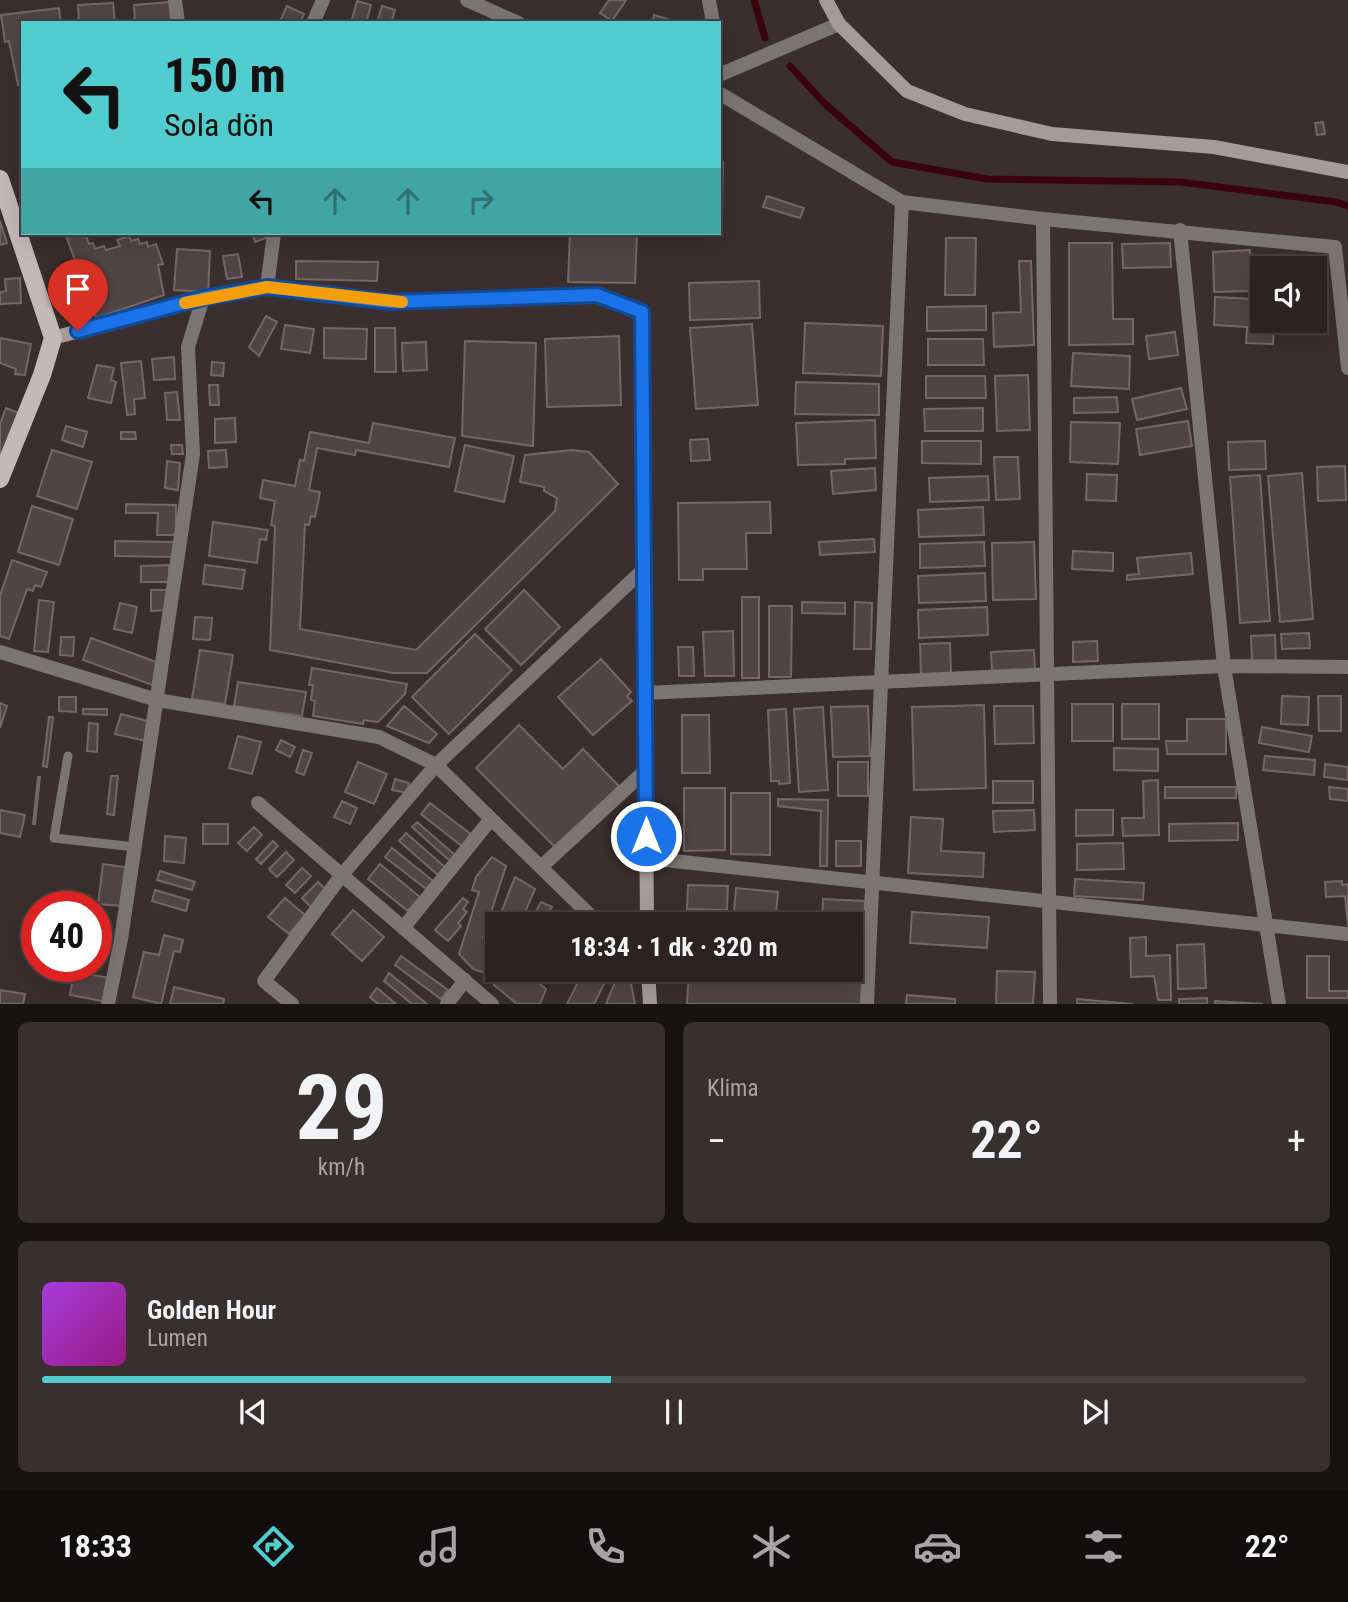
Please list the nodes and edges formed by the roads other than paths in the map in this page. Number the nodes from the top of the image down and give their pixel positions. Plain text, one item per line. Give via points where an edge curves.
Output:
1 (176, 0) edge
2 (323, 0) edge
3 (467, 0) edge
4 (709, 0) edge
5 (826, 0) edge
6 (178, 21) edge
7 (314, 21) edge
8 (514, 21) edge
9 (713, 21) edge
10 (839, 24) junction
11 (721, 70) edge
12 (721, 94) edge
13 (1348, 172) edge
14 (0, 179) edge
15 (902, 202) junction
16 (1043, 219) junction
17 (1180, 230) junction
18 (274, 235) edge
19 (1335, 247) junction
20 (1348, 255) edge
21 (267, 287) junction
22 (203, 298) junction
23 (53, 338) junction
24 (1348, 368) edge
25 (0, 479) edge
26 (644, 569) junction
27 (0, 652) edge
28 (1224, 666) junction
29 (1348, 667) edge
30 (1047, 673) junction
31 (882, 684) junction
32 (645, 692) junction
33 (158, 700) junction
34 (68, 756) dead end
35 (436, 765) junction
36 (645, 771) junction
37 (258, 803) dead end
38 (491, 819) junction
39 (135, 847) junction
40 (646, 858) junction
41 (541, 867) junction
42 (341, 876) junction
43 (874, 883) junction
44 (1049, 902) junction
45 (587, 912) edge
46 (647, 912) edge
47 (1266, 926) junction
48 (403, 928) junction
49 (1348, 933) edge
50 (465, 980) junction
51 (648, 982) edge
52 (108, 1003) edge
53 (292, 1003) edge
54 (447, 1003) edge
55 (492, 1003) edge
56 (650, 1003) edge
57 (867, 1003) edge
58 (1050, 1003) edge
59 (1279, 1003) edge

1 - 6 street
2 - 7 street
3 - 8 street
4 - 9 street
5 - 10 street
10 - 11 street
10 - 13 street via 907,91 965,114 1052,134 1214,147
12 - 15 street
14 - 23 main road
15 - 16 street
15 - 31 street
16 - 17 street
16 - 30 street
17 - 19 street
17 - 28 street
18 - 21 street
19 - 20 lane
19 - 24 street
21 - 22 street
21 - 26 street via 390,302 597,295 642,312
22 - 23 street
22 - 33 street via 188,347 193,454
23 - 25 main road
26 - 32 street
26 - 35 street
27 - 33 street
28 - 29 street
28 - 30 street
28 - 47 street
30 - 31 street
30 - 44 street
31 - 32 street
31 - 43 street
32 - 36 street
33 - 35 street via 380,737
33 - 39 street
34 - 39 lane via 54,838
35 - 38 street
35 - 42 street
36 - 40 street
36 - 41 street
37 - 42 street
38 - 41 street
38 - 48 street
39 - 52 street
40 - 43 street
40 - 46 street
41 - 45 street
42 - 48 street
42 - 53 street via 264,981
43 - 44 street
43 - 57 street
44 - 47 street
44 - 58 street
47 - 49 street
47 - 59 street
48 - 50 street
50 - 54 street
50 - 55 street
51 - 56 street

